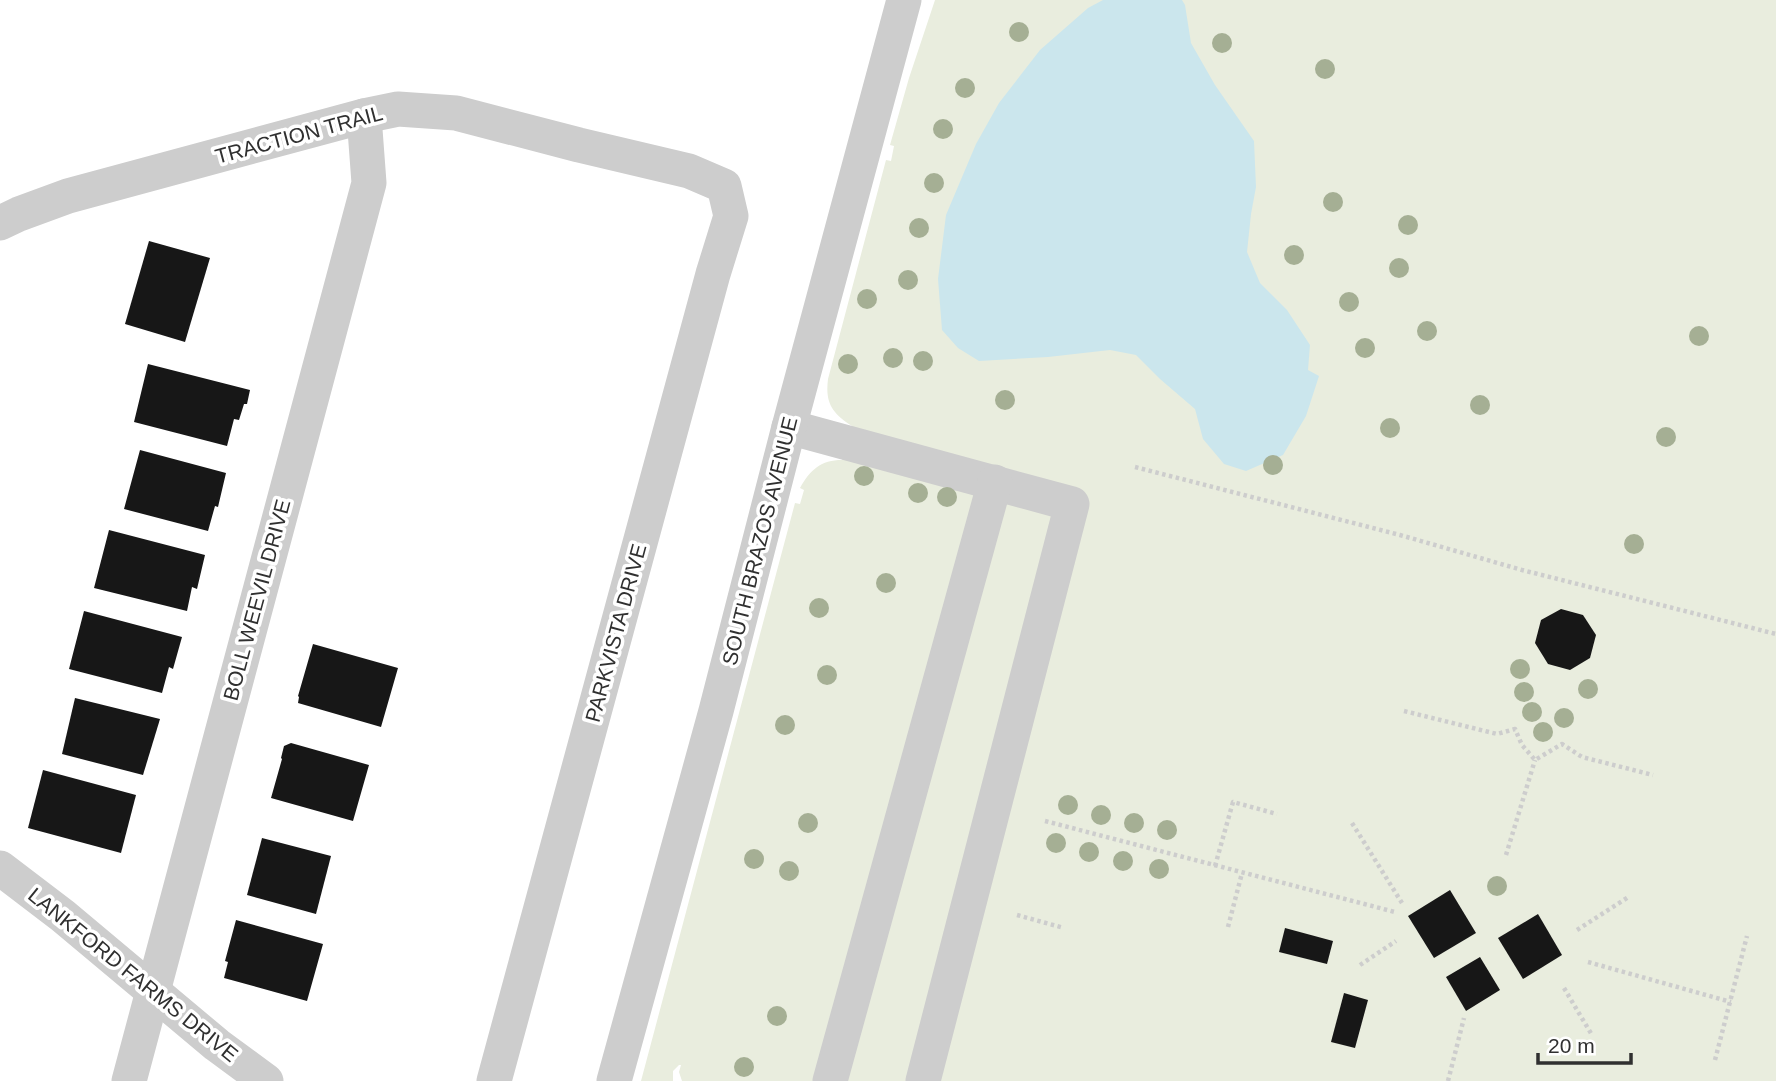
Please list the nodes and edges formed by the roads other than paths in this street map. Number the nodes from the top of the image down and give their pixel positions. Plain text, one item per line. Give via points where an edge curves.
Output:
1 (904, 0) edge
2 (364, 116) junction
3 (724, 186) joint
4 (0, 223) edge
5 (789, 427) junction
6 (995, 482) junction
7 (0, 868) edge
8 (153, 991) junction
9 (129, 1081) edge
10 (265, 1081) edge
11 (494, 1081) edge
12 (614, 1081) edge
13 (830, 1081) edge
14 (923, 1081) edge

1 - 5 street, SOUTH BRAZOS AVENUE
2 - 3 street, TRACTION TRAIL via 398,108 456,113 689,171
2 - 4 street, TRACTION TRAIL via 68,196
2 - 8 street, BOLL WEEVIL DRIVE via 369,183
3 - 11 street, PARKVISTA DRIVE via 731,216
5 - 6 street
5 - 12 street, SOUTH BRAZOS AVENUE
6 - 13 street
6 - 14 street via 1072,504
7 - 8 street, LANKFORD FARMS DRIVE
8 - 9 street, BOLL WEEVIL DRIVE
8 - 10 street, LANKFORD FARMS DRIVE

